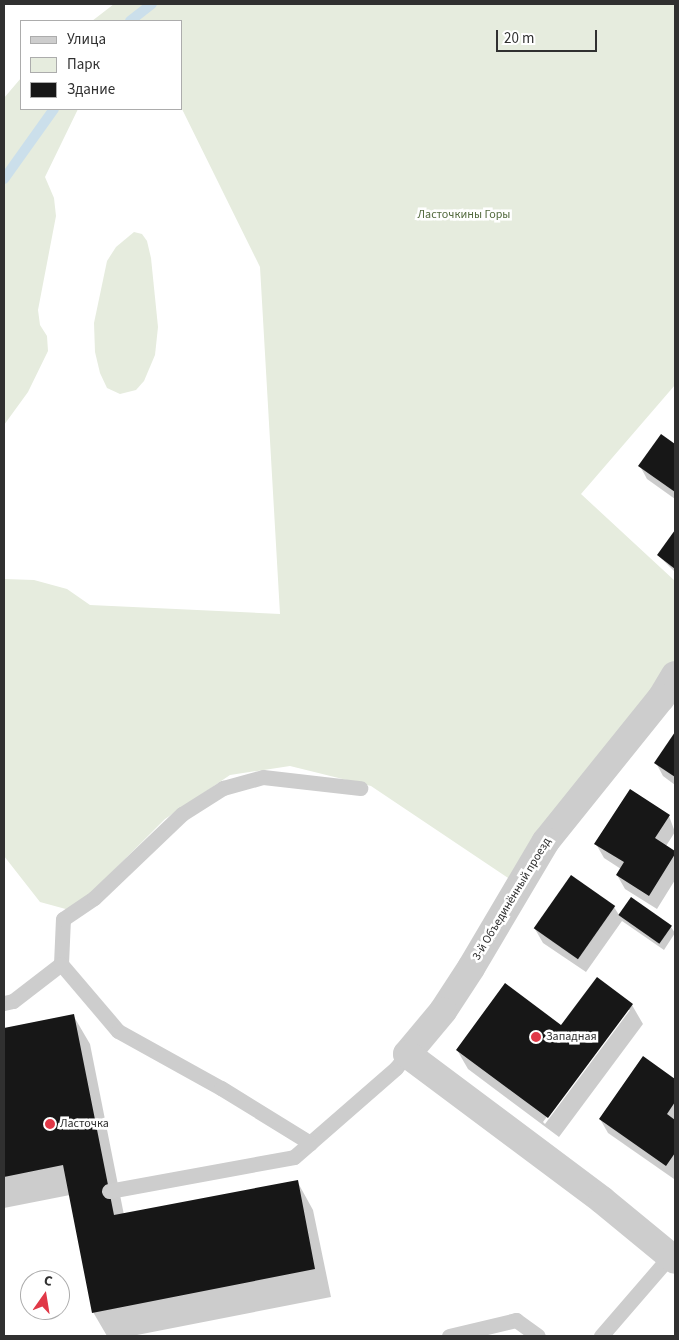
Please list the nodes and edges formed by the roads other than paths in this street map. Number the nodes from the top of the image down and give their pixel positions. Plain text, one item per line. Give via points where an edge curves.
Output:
1 (675, 675) edge
2 (360, 788) dead end
3 (61, 964) junction
4 (4, 1003) edge
5 (406, 1054) junction
6 (310, 1143) junction
7 (109, 1191) dead end
8 (674, 1254) edge
9 (449, 1336) edge
10 (538, 1336) edge
11 (601, 1336) edge

1 - 5 street, 3-й Объединённый проезд via 661,698 546,840 472,968 443,1011
2 - 3 lane via 263,777 223,788 182,814 94,898 63,919
3 - 4 lane via 13,1001
3 - 6 lane via 118,1031 221,1088
5 - 6 lane via 396,1068
5 - 8 street
6 - 7 lane via 294,1157
8 - 11 lane
9 - 10 lane via 516,1320

